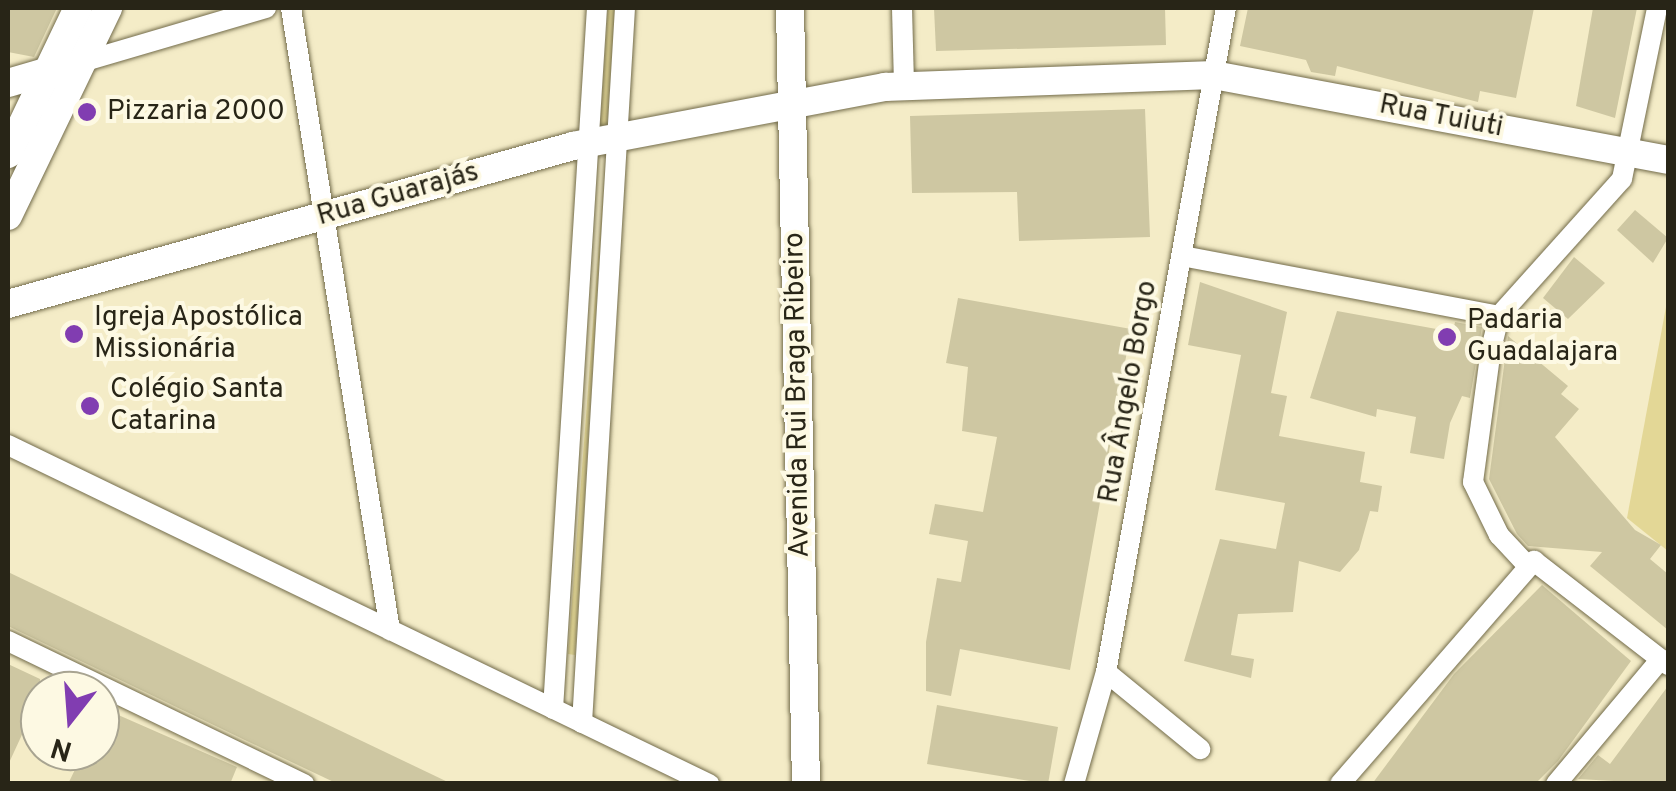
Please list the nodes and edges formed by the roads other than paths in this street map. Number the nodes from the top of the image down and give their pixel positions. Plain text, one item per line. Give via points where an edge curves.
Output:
1 (78, 8) edge
2 (108, 8) edge
3 (266, 8) edge
4 (290, 8) edge
5 (597, 8) edge
6 (625, 8) edge
7 (790, 8) edge
8 (902, 8) edge
9 (1226, 8) edge
10 (1656, 8) edge
11 (82, 62) junction
12 (48, 72) junction
13 (1214, 75) junction
14 (8, 83) edge
15 (900, 87) junction
16 (792, 104) junction
17 (602, 143) junction
18 (1634, 153) junction
19 (8, 154) edge
20 (1668, 160) edge
21 (8, 216) edge
22 (324, 216) junction
23 (1182, 256) junction
24 (8, 304) edge
25 (1499, 316) junction
26 (9, 448) edge
27 (1530, 562) junction
28 (390, 630) junction
29 (8, 641) edge
30 (1665, 662) edge
31 (1106, 672) junction
32 (553, 709) junction
33 (582, 722) junction
34 (1200, 749) dead end
35 (1343, 782) edge
36 (304, 784) edge
37 (709, 784) edge
38 (806, 784) edge
39 (1074, 784) edge
40 (1556, 784) edge

1 - 12 street
2 - 11 street
3 - 11 street
4 - 22 street
5 - 17 street
6 - 17 street
7 - 16 street, Avenida Rui Braga Ribeiro
8 - 15 street
9 - 13 street, Rua Ângelo Borgo
10 - 18 street
11 - 12 street
11 - 21 street
12 - 14 street
12 - 19 street
13 - 15 street, Rua Tuiuti
13 - 18 street, Rua Tuiuti
13 - 23 street, Rua Ângelo Borgo
15 - 16 street, Rua Guarajás
16 - 17 street, Rua Guarajás
16 - 38 street, Avenida Rui Braga Ribeiro
17 - 22 street, Rua Guarajás
17 - 32 street
17 - 33 street
18 - 20 street, Rua Tuiuti
18 - 25 street via 1598,208
22 - 24 street, Rua Guarajás
22 - 28 street
23 - 25 street
23 - 31 street, Rua Ângelo Borgo
25 - 27 street via 1472,447 1473,482 1499,535
26 - 28 street
27 - 30 street
27 - 35 street
28 - 32 street
29 - 36 street
30 - 40 street
31 - 34 street
31 - 39 street, Rua Ângelo Borgo
32 - 33 street
33 - 37 street

